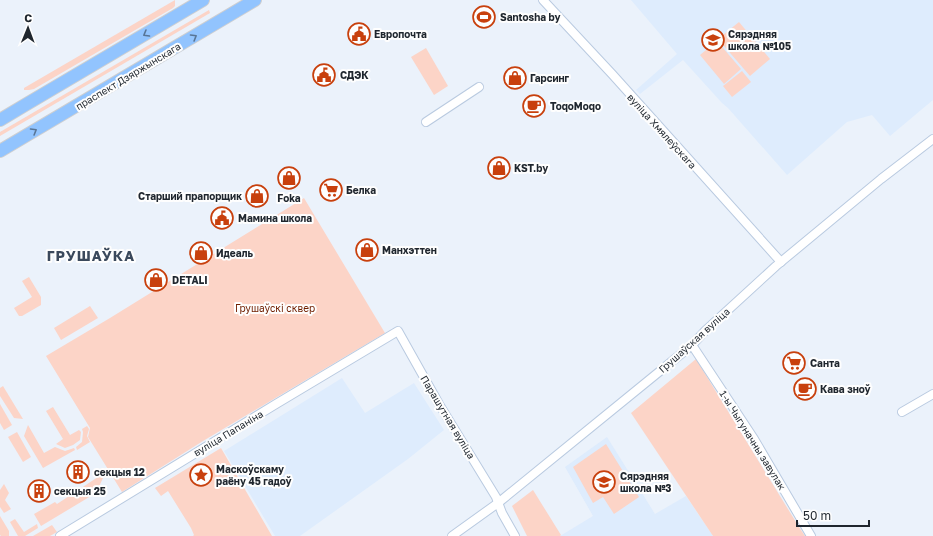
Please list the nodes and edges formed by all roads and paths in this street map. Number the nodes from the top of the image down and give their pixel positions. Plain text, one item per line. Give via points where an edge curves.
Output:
1 (203, 0) edge
2 (255, 0) edge
3 (543, 0) edge
4 (479, 87) dead end
5 (0, 120) edge
6 (426, 122) dead end
7 (933, 139) edge
8 (0, 151) edge
9 (782, 262) junction
10 (398, 331) joint
11 (692, 345) junction
12 (933, 394) edge
13 (902, 412) dead end
14 (498, 503) junction
15 (60, 536) edge
16 (452, 536) edge
17 (515, 536) edge
18 (811, 536) edge

1 -> 5 main road
8 -> 2 main road, праспект Дзяржынскага
3 - 9 street, вуліца Хмялеўскага
4 - 6 street
7 - 9 street, Грушаўская вуліца
9 - 11 street, Грушаўская вуліца
10 - 14 street, Парашутная вуліца
10 - 15 street, вуліца Папаніна
11 - 14 street, Грушаўская вуліца
11 - 18 street, 1-ы Чыгуначны завулак via 754,439
12 - 13 street
14 - 16 street, Грушаўская вуліца
14 - 17 street, Парашутная вуліца

